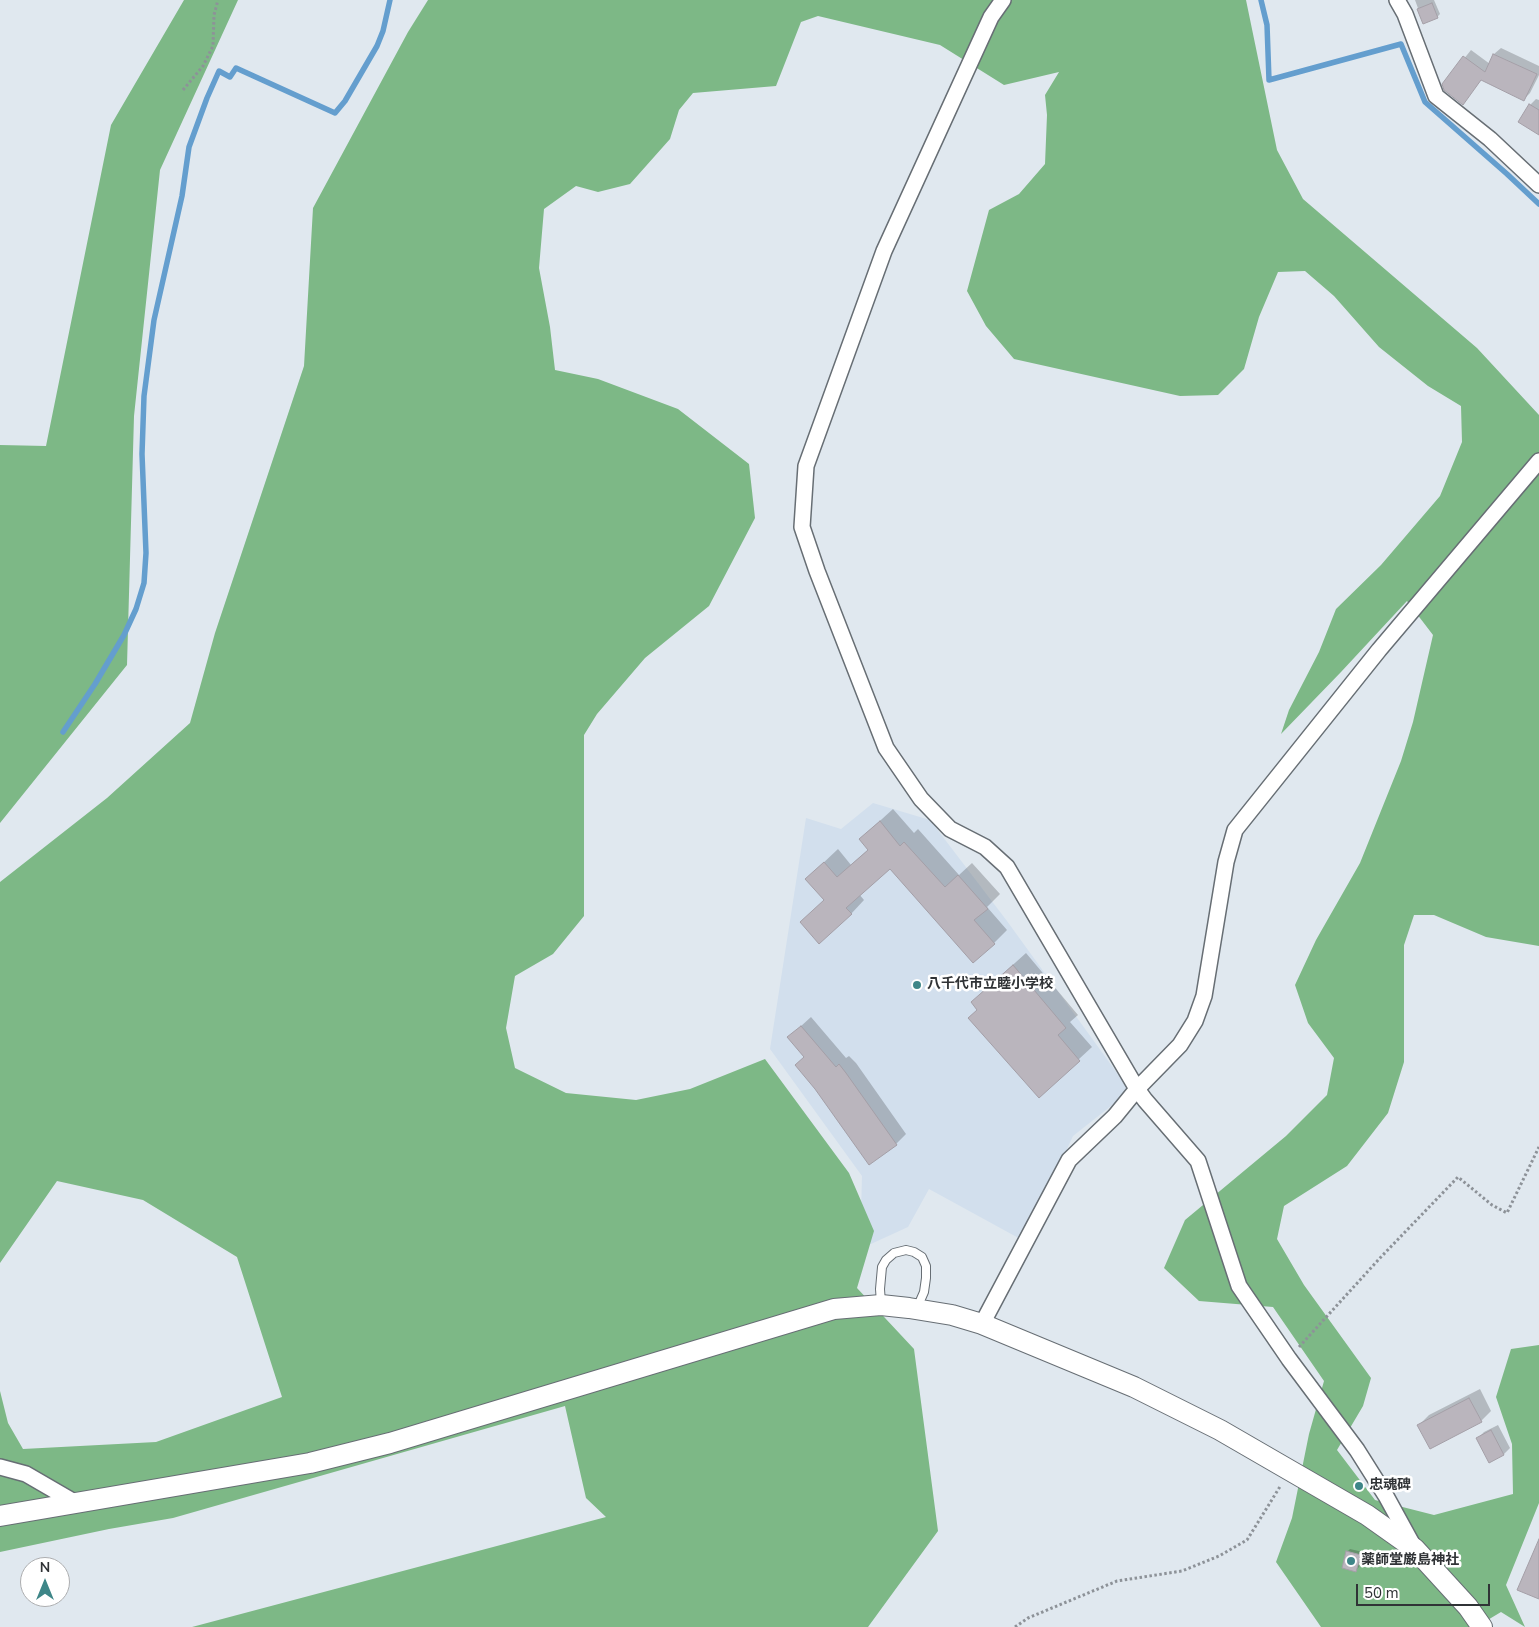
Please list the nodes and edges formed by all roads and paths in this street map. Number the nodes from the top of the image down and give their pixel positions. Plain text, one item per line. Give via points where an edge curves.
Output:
1 (218, 0) edge
2 (1003, 0) edge
3 (1397, 0) edge
4 (183, 90) dead end
5 (1539, 185) edge
6 (1539, 461) edge
7 (1138, 1089) junction
8 (1539, 1147) edge
9 (881, 1305) junction
10 (917, 1309) junction
11 (982, 1324) junction
12 (1288, 1359) junction
13 (0, 1467) edge
14 (1290, 1469) junction
15 (76, 1503) junction
16 (0, 1516) edge
17 (1415, 1549) junction
18 (1015, 1627) edge
19 (1482, 1627) edge

1 - 4 path via 213,46 203,66
2 - 7 street via 990,17 884,251 806,466 802,527 886,748 921,799 950,828 985,847 1007,867
3 - 5 street via 1436,96 1490,139
6 - 7 street via 1379,650 1235,830 1226,862 1204,996 1196,1021 1180,1045
7 - 11 street via 1069,1160
7 - 12 street via 1198,1162 1238,1286
8 - 12 path via 1506,1213 1458,1178
9 - 10 street
9 - 10 lane via 882,1267 894,1253 906,1250 922,1257 926,1266 924,1292
9 - 15 street via 834,1308 390,1443 310,1463
10 - 11 street
11 - 14 street via 1146,1393
12 - 17 street via 1357,1450
13 - 15 street via 26,1474
14 - 17 street via 1367,1515
14 - 18 path via 1247,1540 1182,1571 1117,1581 1028,1618
15 - 16 street
17 - 19 street

